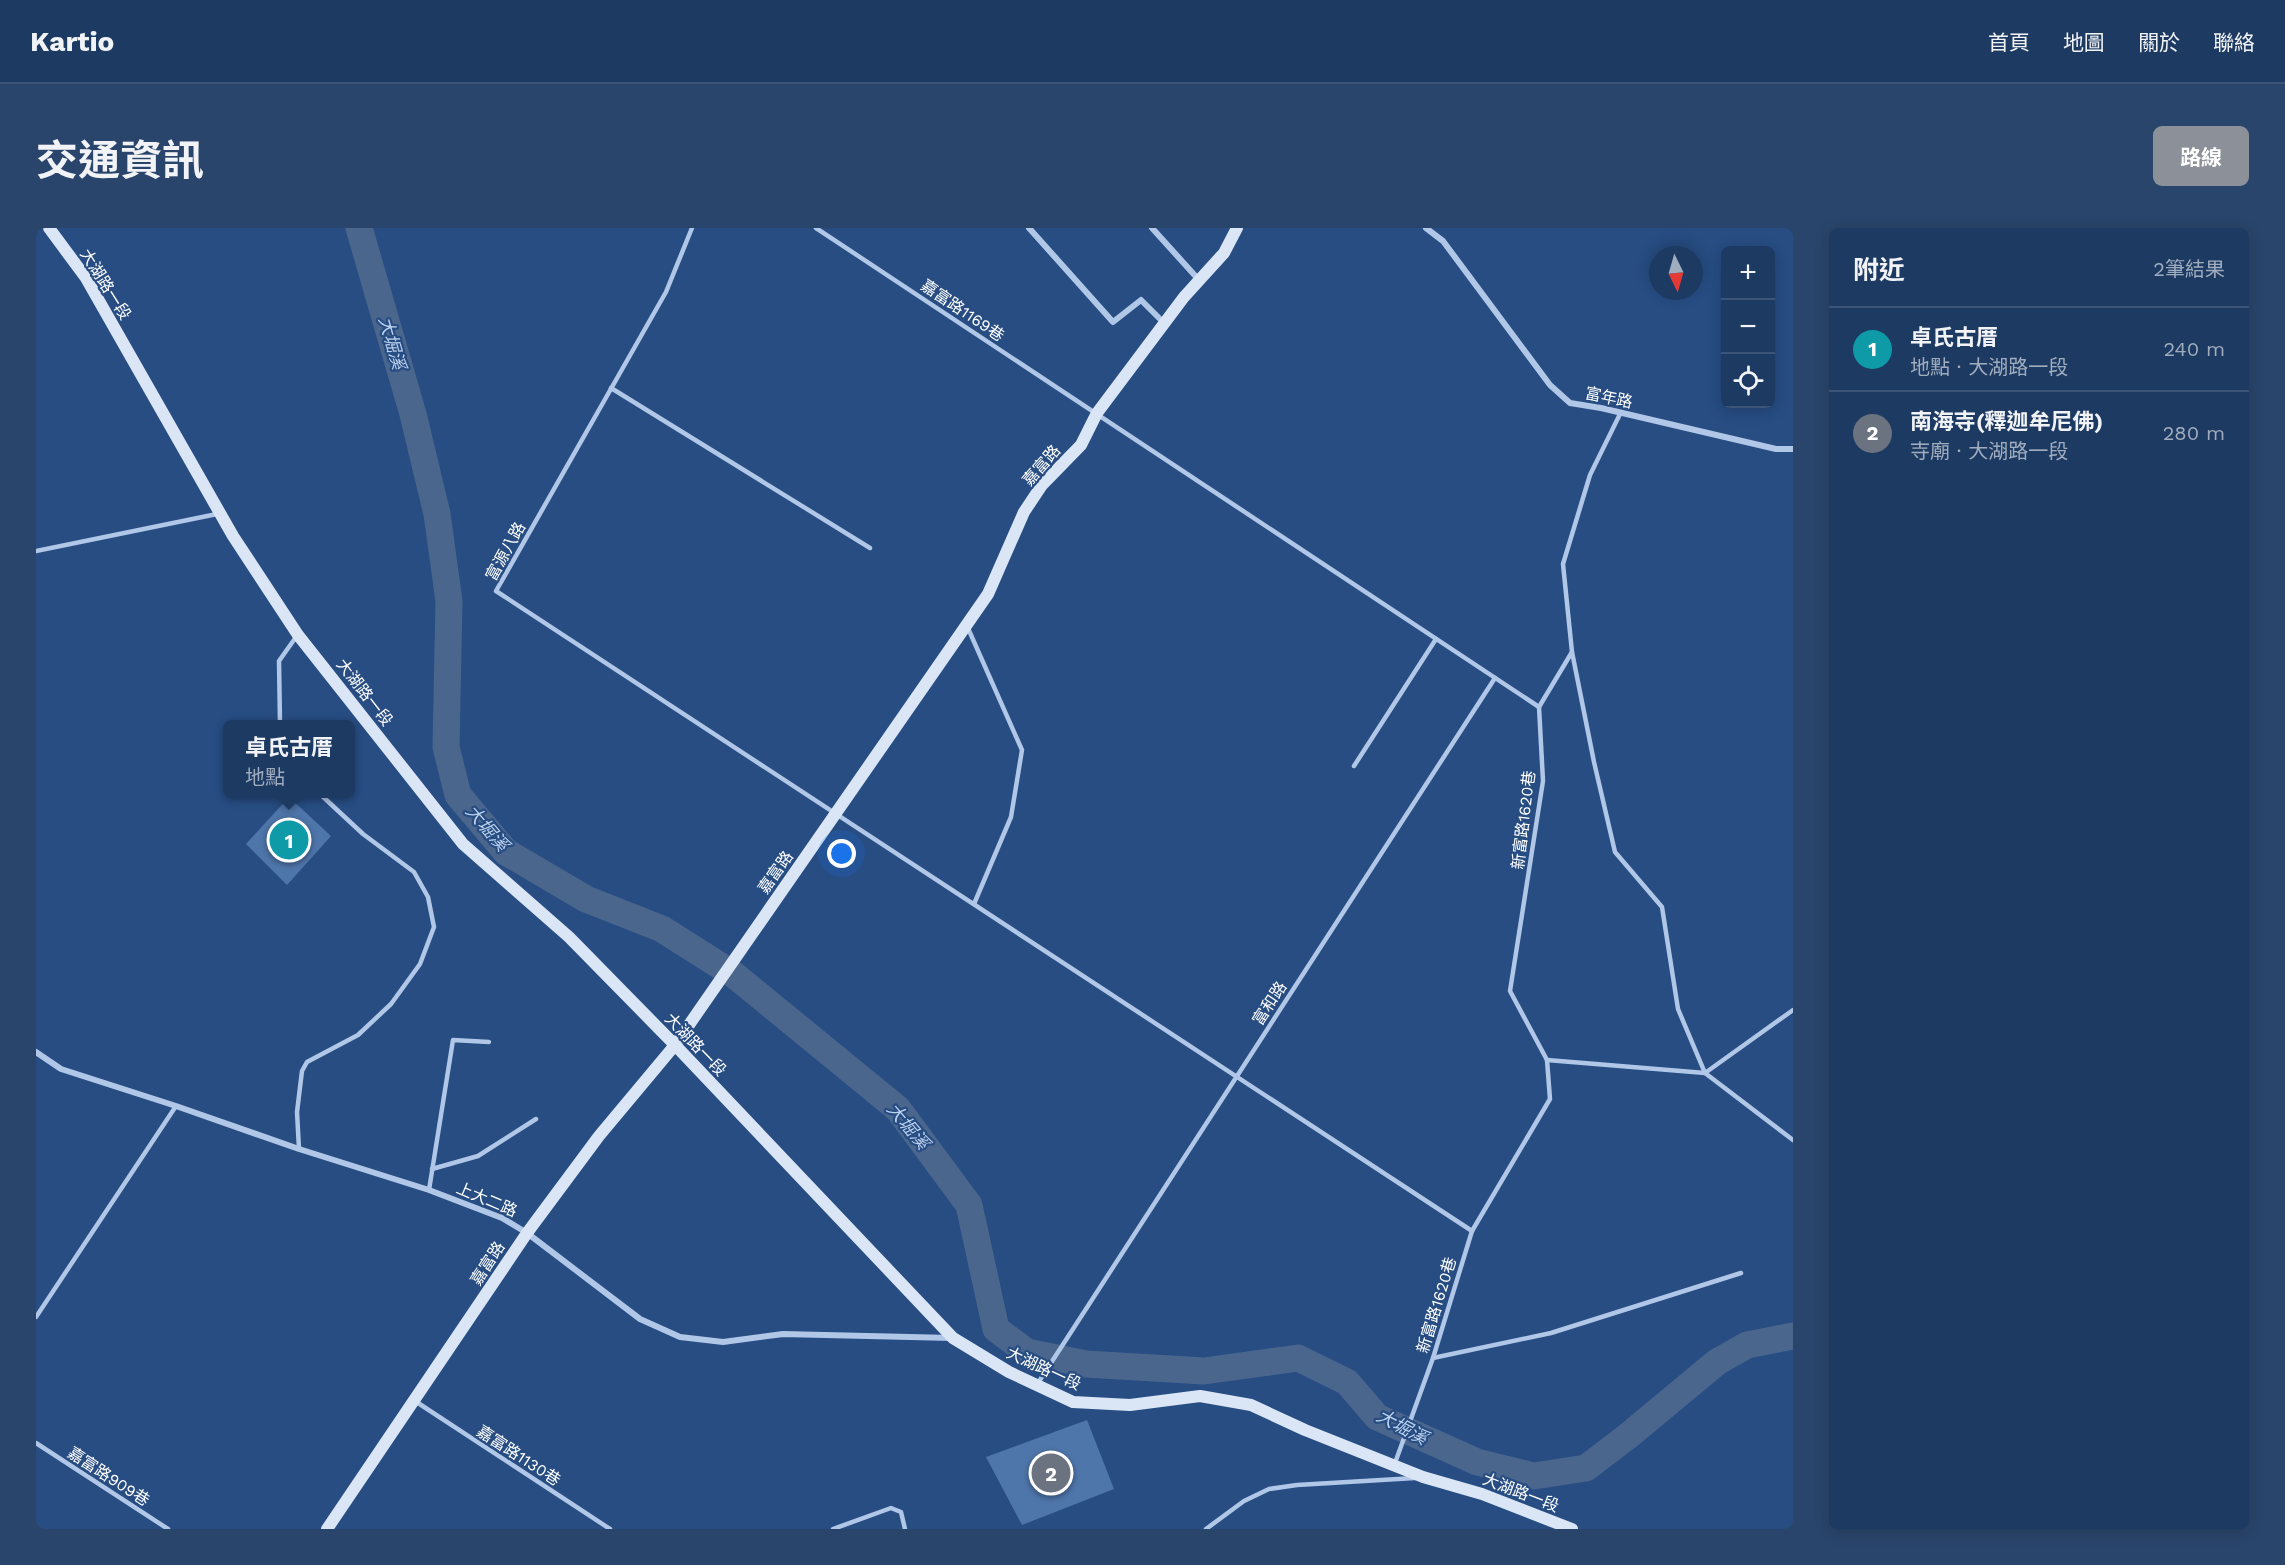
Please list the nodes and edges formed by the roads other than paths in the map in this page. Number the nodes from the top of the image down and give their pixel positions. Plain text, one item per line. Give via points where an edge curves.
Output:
1 (48, 228) edge
2 (692, 228) edge
3 (816, 228) edge
4 (1029, 228) edge
5 (1152, 228) edge
6 (1237, 228) edge
7 (1426, 228) edge
8 (1199, 280) junction
9 (1165, 323) junction
10 (611, 388) junction
11 (1621, 412) junction
12 (1097, 413) junction
13 (1793, 449) edge
14 (220, 513) junction
15 (870, 548) dead end
16 (36, 551) edge
17 (967, 625) junction
18 (298, 635) junction
19 (1436, 639) junction
20 (1572, 652) junction
21 (1495, 678) junction
22 (1539, 707) junction
23 (280, 720) edge
24 (1354, 766) dead end
25 (324, 798) edge
26 (836, 813) junction
27 (974, 904) junction
28 (1793, 1010) edge
29 (489, 1042) dead end
30 (675, 1045) junction
31 (36, 1052) edge
32 (1547, 1060) junction
33 (1705, 1073) junction
34 (1236, 1076) junction
35 (176, 1106) junction
36 (536, 1119) dead end
37 (1793, 1140) edge
38 (299, 1149) junction
39 (432, 1169) junction
40 (429, 1190) junction
41 (1472, 1231) junction
42 (527, 1233) junction
43 (1741, 1273) dead end
44 (36, 1317) edge
45 (953, 1338) junction
46 (1432, 1358) junction
47 (1040, 1380) junction
48 (415, 1401) junction
49 (36, 1443) edge
50 (1394, 1466) junction
51 (1424, 1478) junction
52 (168, 1529) edge
53 (327, 1529) edge
54 (610, 1529) edge
55 (832, 1529) edge
56 (905, 1529) edge
57 (1206, 1529) edge
58 (1572, 1529) edge

1 - 14 street, 大湖路一段 via 86,278
2 - 10 lane, 富源八路 via 666,291
3 - 12 lane, 嘉富路1169巷
4 - 9 street via 1113,322 1141,300
5 - 8 street
6 - 8 street, 嘉富路 via 1224,253
7 - 11 street, 富年路 via 1443,241 1550,386 1570,403
8 - 9 street, 嘉富路
9 - 12 street, 嘉富路
10 - 15 lane
10 - 26 lane, 富源八路 via 496,591
11 - 13 street, 富年路 via 1776,449
11 - 20 lane via 1590,475 1563,564
12 - 17 street, 嘉富路 via 1081,445 1042,485 1024,512 988,594
12 - 19 lane, 嘉富路1169巷
14 - 16 lane
14 - 18 street, 大湖路一段
17 - 26 street, 嘉富路
17 - 27 lane via 1022,750 1011,817
18 - 23 lane via 279,661
18 - 30 street, 大湖路一段 via 463,844 569,937
19 - 21 lane, 嘉富路1169巷
19 - 24 lane
20 - 22 lane
20 - 33 lane via 1615,852 1662,907 1678,1009
21 - 22 lane, 嘉富路1169巷
21 - 34 lane, 富和路
22 - 32 lane, 新富路1620巷 via 1543,781 1510,991
25 - 38 lane via 363,834 414,872 428,897 434,927 420,964 391,1004 358,1035 307,1062 302,1071 297,1112
26 - 27 lane
26 - 30 street, 嘉富路
27 - 34 lane
28 - 33 lane
29 - 39 lane via 453,1040
30 - 42 street, 嘉富路 via 599,1136
30 - 45 street, 大湖路一段
31 - 35 street, 上大二路 via 61,1069
32 - 33 lane
32 - 41 lane, 新富路1620巷 via 1550,1099
33 - 37 lane
34 - 41 lane
34 - 47 lane, 富和路
35 - 38 street, 上大二路
35 - 44 lane
36 - 39 lane via 478,1156
38 - 40 street, 上大二路
39 - 40 lane
40 - 42 street, 上大二路 via 502,1218
41 - 46 lane, 新富路1620巷
42 - 45 street, 上大二路 via 640,1319 680,1337 723,1342 783,1334
42 - 48 street, 嘉富路
43 - 46 lane via 1551,1333
45 - 47 street, 大湖路一段 via 1010,1371
46 - 50 lane, 新富路1620巷
47 - 50 street, 大湖路一段 via 1073,1402 1130,1405 1200,1396 1251,1405
48 - 53 street, 嘉富路
48 - 54 lane, 嘉富路1130巷
49 - 52 lane, 嘉富路909巷
50 - 51 street, 大湖路一段
51 - 57 lane via 1269,1489 1244,1501
51 - 58 street, 大湖路一段 via 1482,1494
55 - 56 lane via 891,1508 901,1512

